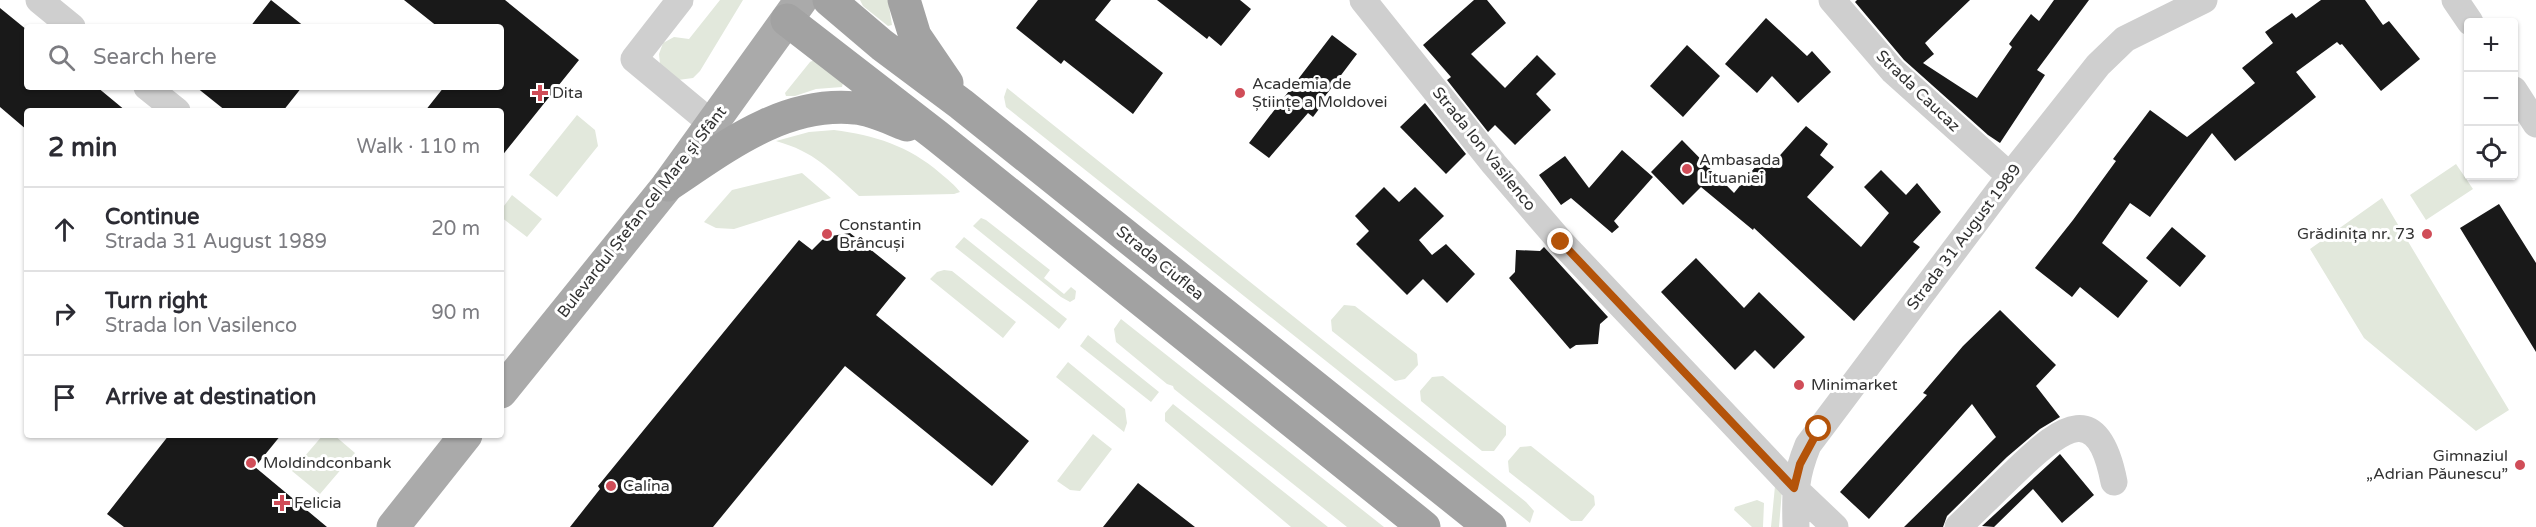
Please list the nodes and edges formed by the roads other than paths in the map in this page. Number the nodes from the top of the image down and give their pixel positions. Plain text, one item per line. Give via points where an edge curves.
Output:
1 (39, 0) edge
2 (681, 0) edge
3 (829, 0) edge
4 (904, 0) edge
5 (1363, 0) edge
6 (1832, 0) edge
7 (2204, 0) edge
8 (2455, 0) edge
9 (794, 10) edge
10 (2467, 18) edge
11 (68, 24) edge
12 (151, 90) edge
13 (2518, 96) edge
14 (962, 104) junction
15 (173, 108) edge
16 (711, 123) junction
17 (2536, 124) edge
18 (937, 136) junction
19 (2010, 176) junction
20 (668, 185) junction
21 (504, 388) edge
22 (464, 438) edge
23 (2114, 482) dead end
24 (1794, 488) junction
25 (393, 527) edge
26 (1424, 527) edge
27 (1490, 527) edge
28 (1796, 527) edge
29 (1834, 527) edge
30 (1958, 527) edge

1 - 11 street
2 - 16 street via 634,59
3 - 14 highway, Strada Ciuflea
4 - 14 highway via 915,36
5 - 24 street, Strada Ion Vasilenco via 1561,242
6 - 19 street, Strada Caucaz via 1893,71
7 - 19 street, Strada 31 August 1989 via 2135,33 2113,49
8 - 10 street
9 - 16 main road, Bulevardul Ștefan cel Mare și Sfânt
9 - 18 highway
12 - 15 street
13 - 17 street
14 - 27 highway, Strada Ciuflea
16 - 20 main road, Bulevardul Ștefan cel Mare și Sfânt
18 - 20 highway via 856,108 796,113 742,136
18 - 26 highway
19 - 24 street, Strada 31 August 1989 via 1819,429 1800,464
20 - 21 main road, Bulevardul Ștefan cel Mare și Sfânt
22 - 25 main road
23 - 30 street via 2106,451 2094,433 2086,429 2066,430 2046,442
24 - 28 street, Strada 31 August 1989
24 - 29 street, Strada Ion Vasilenco

